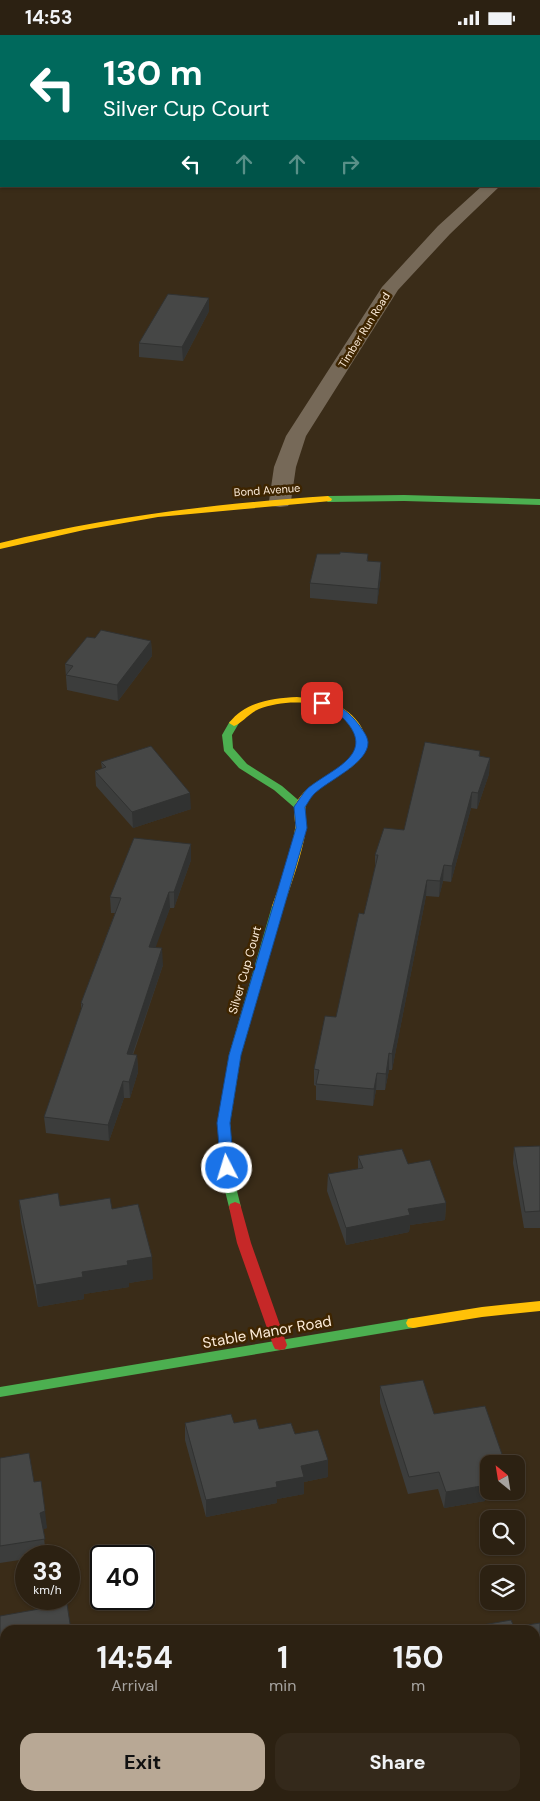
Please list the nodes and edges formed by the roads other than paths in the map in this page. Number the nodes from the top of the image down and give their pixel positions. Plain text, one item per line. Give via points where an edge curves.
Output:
1 (491, 187) edge
2 (280, 501) junction
3 (540, 502) edge
4 (0, 546) edge
5 (300, 807) junction
6 (540, 1305) edge
7 (280, 1345) junction
8 (0, 1392) edge

1 - 2 street, Timber Run Road via 444,230 391,287 296,437 285,467
2 - 3 street, Bond Avenue via 421,496
2 - 4 street, Bond Avenue via 142,517
5 - 5 street via 310,792 360,752 363,743 354,723 335,708 305,700 272,703 243,713 229,730 228,749 243,766 278,788
5 - 7 street, Silver Cup Court via 301,828 235,1055 224,1123 229,1183 237,1217
6 - 7 street, Stable Manor Road via 482,1311
7 - 8 street, Stable Manor Road

